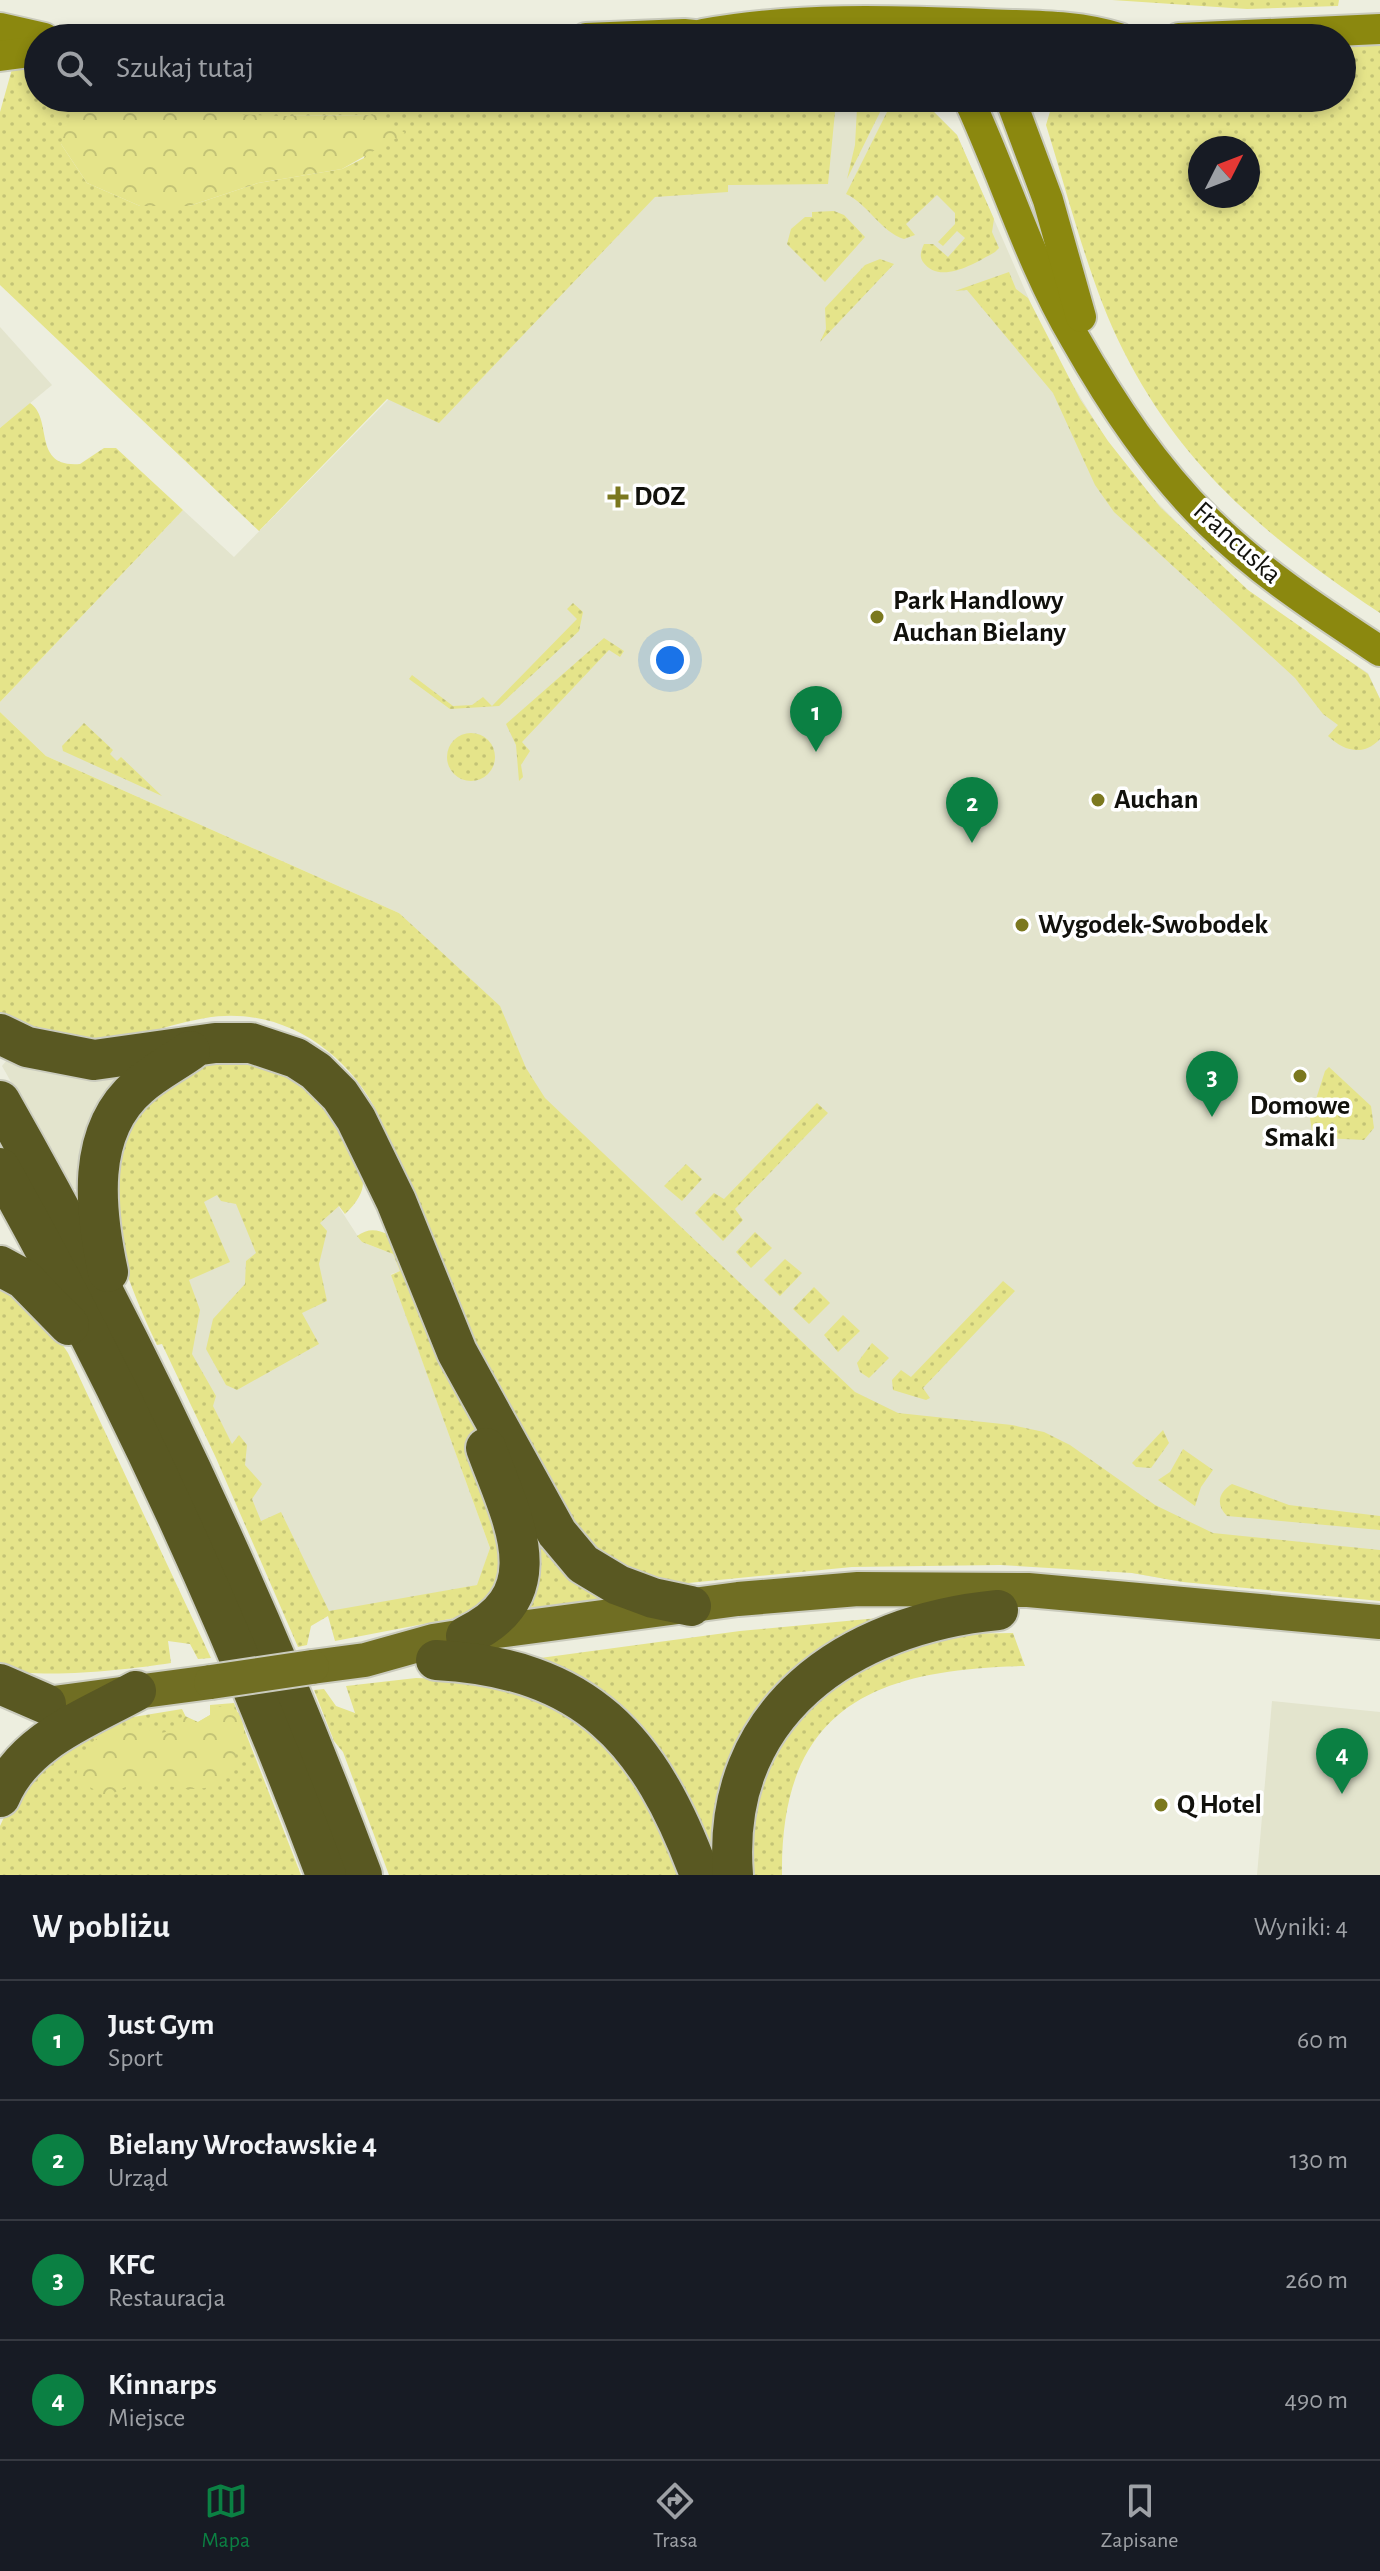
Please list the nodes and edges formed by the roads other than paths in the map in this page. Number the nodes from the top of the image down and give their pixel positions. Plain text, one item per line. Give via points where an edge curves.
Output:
1 (790, 24) edge
2 (855, 24) edge
3 (0, 28) edge
4 (1380, 29) edge
5 (1356, 30) edge
6 (24, 33) edge
7 (24, 53) edge
8 (0, 56) edge
9 (974, 112) edge
10 (1021, 112) edge
11 (1097, 372) junction
12 (1380, 651) edge
13 (0, 1034) edge
14 (195, 1048) junction
15 (0, 1101) edge
16 (0, 1168) edge
17 (0, 1266) edge
18 (133, 1348) junction
19 (457, 1352) junction
20 (115, 1390) junction
21 (691, 1606) junction
22 (998, 1610) junction
23 (1380, 1622) edge
24 (1380, 1643) edge
25 (451, 1648) junction
26 (0, 1684) edge
27 (136, 1691) junction
28 (46, 1704) junction
29 (0, 1710) edge
30 (0, 1797) edge
31 (326, 1875) edge
32 (362, 1875) edge
33 (700, 1875) edge
34 (733, 1875) edge

1 - 2 main road
3 - 6 main road
4 - 5 main road
7 - 8 main road
9 - 11 main road via 1073,336
10 - 11 main road
11 - 12 main road, Francuska via 1154,460 1210,523 1277,581
13 - 14 highway via 27,1047 94,1060
14 - 18 highway via 137,1088 117,1114 103,1146 97,1220
14 - 19 highway via 233,1042 274,1049 332,1085 380,1167
15 - 18 highway
16 - 20 highway
17 - 20 highway via 51,1303
18 - 32 highway via 246,1591
19 - 21 highway via 547,1518 583,1564 618,1585
19 - 25 highway via 517,1534 522,1564 504,1608
20 - 31 highway via 225,1624
21 - 23 main road via 858,1589 969,1588 1092,1594
21 - 25 main road
22 - 24 main road
22 - 25 main road via 867,1610
22 - 34 highway via 941,1619 852,1651 792,1696 746,1771 733,1823
25 - 27 main road, bridge
25 - 33 highway via 571,1695 613,1725 642,1756 667,1795
26 - 28 highway
27 - 28 main road
27 - 30 highway via 42,1744 20,1765
28 - 29 main road

